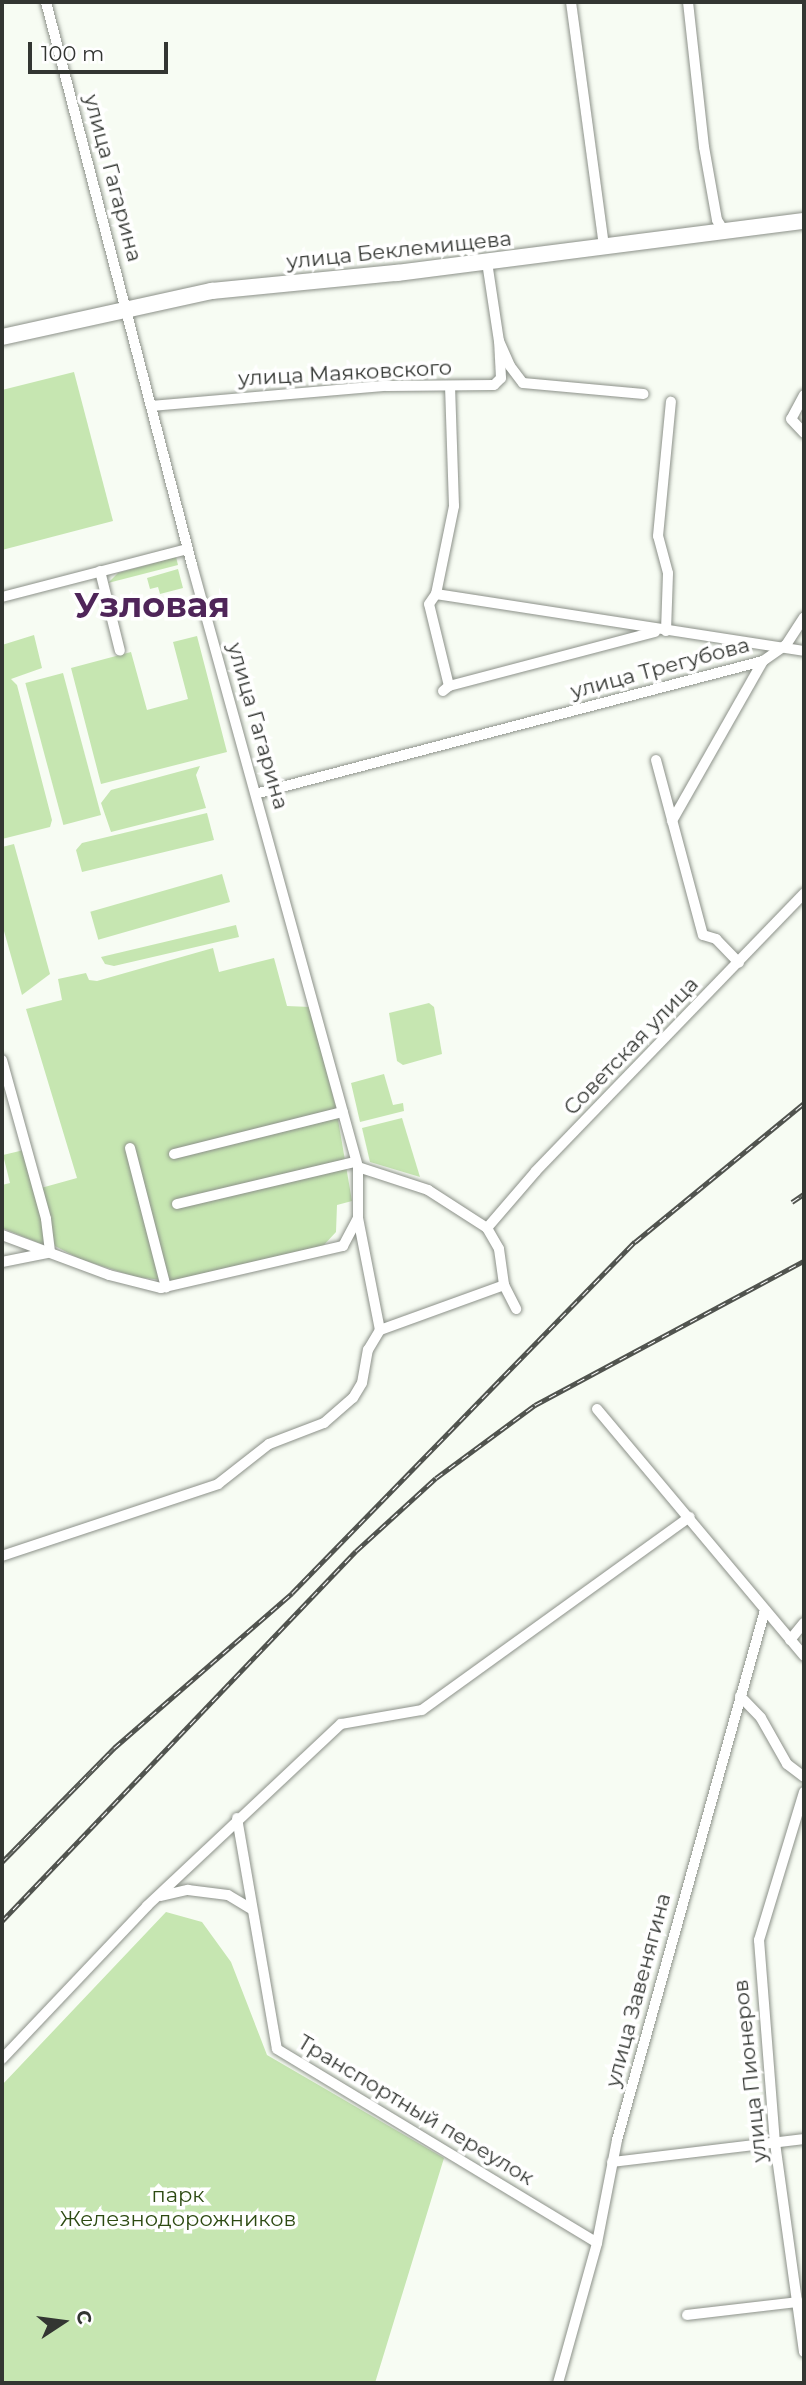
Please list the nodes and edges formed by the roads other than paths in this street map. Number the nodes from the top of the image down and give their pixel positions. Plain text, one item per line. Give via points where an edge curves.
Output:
1 (46, 2) edge
2 (571, 2) edge
3 (688, 2) edge
4 (804, 221) edge
5 (724, 231) junction
6 (604, 247) junction
7 (486, 262) junction
8 (126, 306) junction
9 (2, 337) edge
10 (499, 341) junction
11 (450, 386) junction
12 (644, 394) dead end
13 (804, 395) edge
14 (671, 402) dead end
15 (151, 406) junction
16 (804, 433) edge
17 (188, 549) junction
18 (100, 571) junction
19 (436, 594) junction
20 (2, 597) edge
21 (804, 618) edge
22 (664, 631) junction
23 (786, 645) junction
24 (120, 651) dead end
25 (804, 651) edge
26 (763, 661) junction
27 (656, 760) dead end
28 (259, 793) junction
29 (672, 821) junction
30 (804, 894) edge
31 (739, 963) junction
32 (2, 1060) edge
33 (343, 1112) junction
34 (130, 1148) dead end
35 (174, 1154) dead end
36 (357, 1165) junction
37 (177, 1204) dead end
38 (358, 1218) junction
39 (487, 1228) junction
40 (2, 1235) edge
41 (50, 1252) junction
42 (2, 1262) edge
43 (504, 1285) junction
44 (166, 1287) junction
45 (516, 1309) dead end
46 (380, 1330) junction
47 (597, 1409) dead end
48 (690, 1517) junction
49 (2, 1556) edge
50 (765, 1610) junction
51 (804, 1623) edge
52 (790, 1640) junction
53 (804, 1656) edge
54 (740, 1696) junction
55 (804, 1777) edge
56 (804, 1792) edge
57 (237, 1818) junction
58 (155, 1899) junction
59 (251, 1909) junction
60 (2, 2059) edge
61 (804, 2139) edge
62 (775, 2143) junction
63 (612, 2162) junction
64 (597, 2243) junction
65 (798, 2302) junction
66 (687, 2315) dead end
67 (804, 2352) edge
68 (558, 2383) edge

1 - 8 street, улица Гагарина
2 - 6 street
3 - 5 street via 704,147
4 - 5 main road, улица Беклемищева
5 - 6 main road, улица Беклемищева
6 - 7 main road, улица Беклемищева
7 - 8 main road, улица Беклемищева via 212,291
7 - 10 street, улица Маяковского
8 - 9 main road, улица Беклемищева
8 - 15 street, улица Гагарина
10 - 11 street, улица Маяковского via 501,378 494,385
10 - 12 street, улица Маяковского via 523,383
11 - 15 street, улица Маяковского via 386,386
11 - 19 street via 454,506
13 - 16 street via 791,419
14 - 22 street via 658,536 668,573
15 - 17 street, улица Гагарина
17 - 18 street
17 - 28 street, улица Гагарина
18 - 20 street
18 - 24 street
19 - 22 street, улица Трегубова
19 - 22 street via 430,613 446,688
21 - 23 street
22 - 23 street, улица Трегубова
23 - 25 street
23 - 26 street, улица Трегубова
26 - 28 street, улица Трегубова
26 - 29 street
27 - 29 street
28 - 33 street, улица Гагарина
29 - 31 street via 703,935 716,939
30 - 31 street, Советская улица
31 - 39 street, Советская улица via 529,1178
32 - 41 street via 46,1219
33 - 35 street
33 - 36 street, улица Гагарина
34 - 44 street
36 - 37 street
36 - 38 street, улица Гагарина
36 - 39 street via 428,1190
38 - 44 street via 343,1246
38 - 46 street, улица Гагарина
39 - 43 street via 499,1249
40 - 41 street
41 - 42 street
41 - 44 street via 109,1275
43 - 45 street
43 - 46 street
46 - 49 street via 368,1350 362,1383 353,1398 324,1423 269,1444 218,1484
47 - 48 street
48 - 50 street
48 - 57 street via 422,1710 341,1724
50 - 52 street
50 - 54 street, улица Завенягина
51 - 52 street
52 - 53 street
54 - 55 street via 761,1718 788,1764
54 - 63 street, улица Завенягина
56 - 62 street, улица Пионеров via 759,1940
57 - 58 street
57 - 59 street, Транспортный переулок
58 - 59 street via 188,1890 228,1895
58 - 60 street
59 - 64 street, Транспортный переулок via 277,2049
61 - 62 street
62 - 63 street
62 - 65 street, улица Пионеров
63 - 64 street, улица Завенягина
64 - 68 street, улица Завенягина
65 - 66 street
65 - 67 street, улица Пионеров

